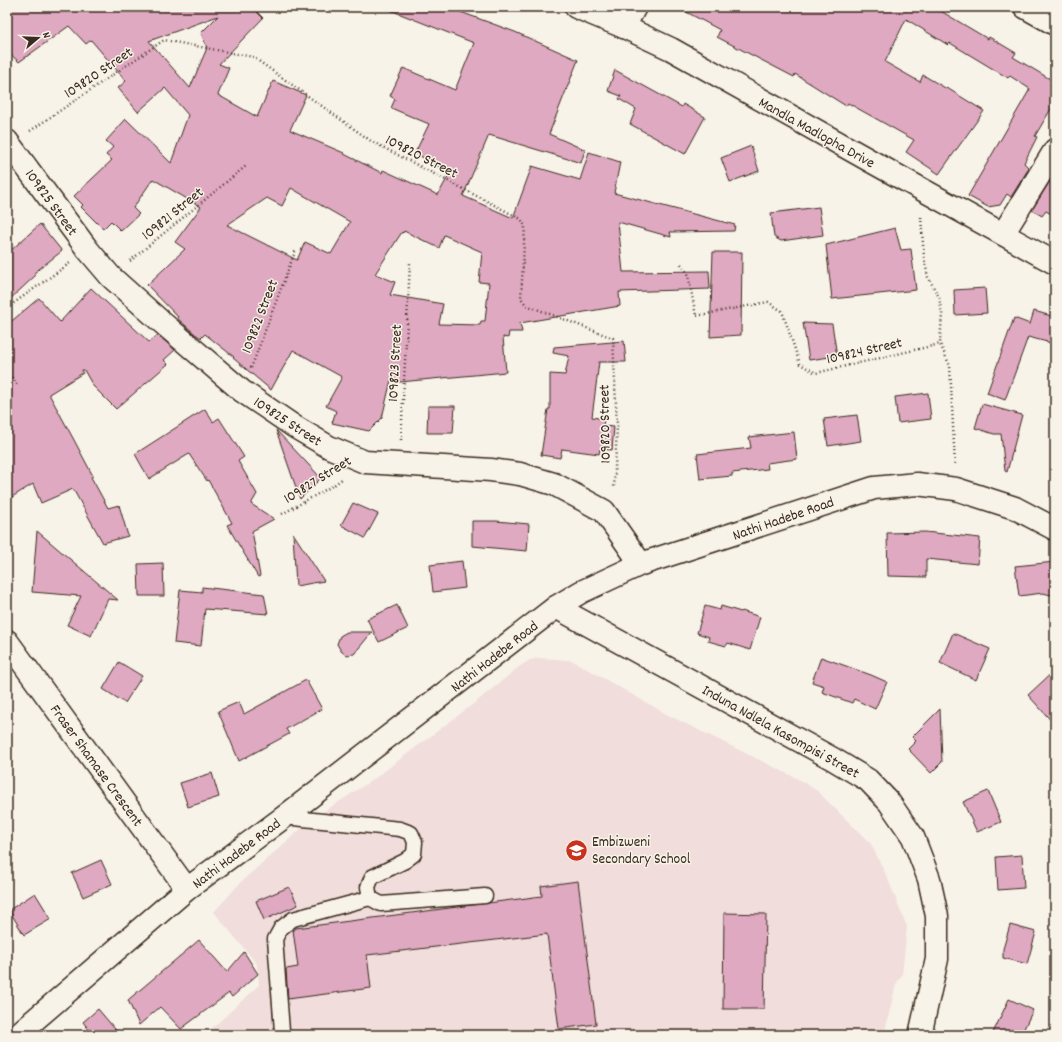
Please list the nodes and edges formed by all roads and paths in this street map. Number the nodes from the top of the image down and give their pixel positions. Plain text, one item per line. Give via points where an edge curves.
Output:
1 (576, 7) edge
2 (635, 7) edge
3 (1025, 7) edge
4 (1055, 24) edge
5 (624, 27) junction
6 (9, 143) edge
7 (1055, 150) edge
8 (246, 166) dead end
9 (920, 188) junction
10 (1003, 234) junction
11 (296, 249) dead end
12 (88, 250) junction
13 (410, 263) dead end
14 (1055, 263) edge
15 (681, 264) dead end
16 (111, 277) junction
17 (7, 308) edge
18 (940, 344) junction
19 (7, 371) edge
20 (19, 388) dead end
21 (242, 391) junction
22 (365, 462) junction
23 (399, 464) junction
24 (956, 489) junction
25 (604, 511) junction
26 (282, 514) dead end
27 (1055, 529) edge
28 (641, 564) junction
29 (556, 607) junction
30 (7, 641) edge
31 (284, 817) junction
32 (187, 889) junction
33 (485, 896) dead end
34 (370, 898) junction
35 (282, 1031) dead end
36 (17, 1035) edge
37 (920, 1035) edge

1 - 5 street, Mandla Madlopha Drive
2 - 5 street
3 - 4 street
5 - 9 street, Mandla Madlopha Drive via 671,49
6 - 12 street, 109825 Street
6 - 25 path, 109820 Street via 164,40 253,57 371,142 521,219 525,226 521,298 526,304 613,338 617,426 615,487
7 - 10 street
8 - 16 path, 109821 Street
9 - 10 street, Mandla Madlopha Drive
9 - 18 path via 924,257 928,276 939,297 942,314
10 - 14 street, Mandla Madlopha Drive
11 - 21 path, 109822 Street
12 - 16 street, 109825 Street
12 - 17 path
13 - 23 path, 109823 Street
15 - 18 path, 109824 Street via 688,274 696,316 768,302 782,311 800,364 816,373
16 - 21 street, 109825 Street
18 - 24 path via 950,366
19 - 20 path
21 - 22 street, 109825 Street via 294,427 329,447
22 - 23 street, 109825 Street
22 - 26 path, 109827 Street via 334,485
23 - 25 street, 109825 Street via 520,474 554,484
24 - 27 street, Nathi Hadebe Road via 1015,508
24 - 28 street, Nathi Hadebe Road via 917,484 874,488
25 - 28 street, 109825 Street
28 - 29 street, Nathi Hadebe Road via 581,592
29 - 31 street, Nathi Hadebe Road
29 - 37 street, Induna Ndlela Kasompisi Street via 833,759 868,780 889,802 913,837 929,879 937,916 937,959
30 - 32 street, Fraser Shamase Crescent
31 - 32 street, Nathi Hadebe Road
31 - 34 lane via 400,829 411,833 415,842 414,854 372,877 368,887
32 - 36 street, Nathi Hadebe Road
33 - 34 lane via 381,904
34 - 35 lane via 293,919 281,928 275,939

